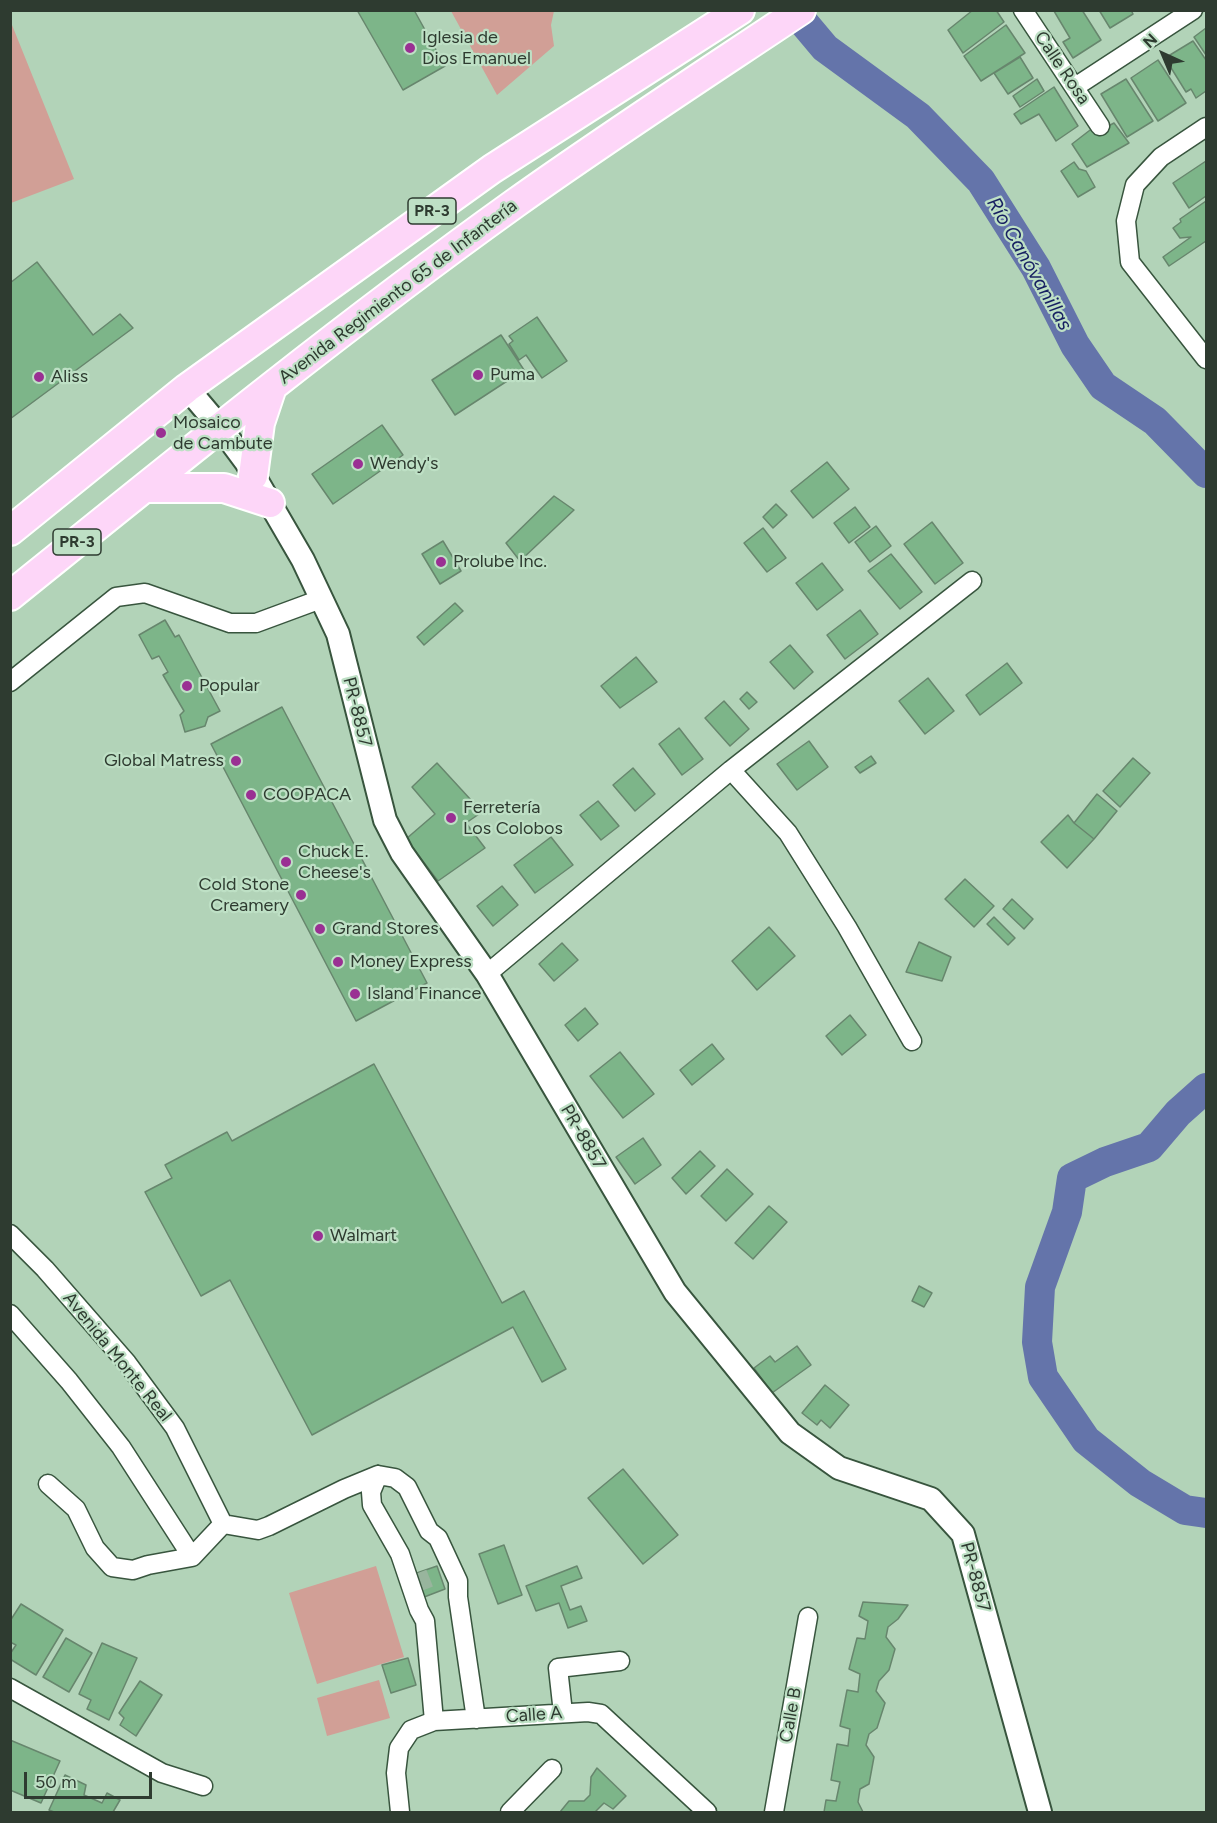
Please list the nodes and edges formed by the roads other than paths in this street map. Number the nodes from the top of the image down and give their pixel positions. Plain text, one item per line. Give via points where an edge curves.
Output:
1 (740, 10) edge
2 (801, 10) edge
3 (1023, 10) edge
4 (1193, 10) edge
5 (1075, 87) junction
6 (1100, 126) dead end
7 (1206, 127) edge
8 (1206, 357) edge
9 (272, 387) junction
10 (187, 388) junction
11 (220, 427) junction
12 (253, 476) junction
13 (144, 488) junction
14 (270, 503) junction
15 (10, 531) edge
16 (972, 581) dead end
17 (10, 596) edge
18 (321, 599) junction
19 (10, 681) edge
20 (731, 770) junction
21 (488, 974) junction
22 (912, 1041) dead end
23 (10, 1234) edge
24 (10, 1314) edge
25 (378, 1475) junction
26 (48, 1484) dead end
27 (223, 1524) junction
28 (192, 1557) junction
29 (400, 1557) junction
30 (418, 1573) tunnel mouth
31 (427, 1596) tunnel mouth
32 (808, 1617) dead end
33 (425, 1621) junction
34 (620, 1661) dead end
35 (10, 1688) edge
36 (563, 1713) junction
37 (476, 1719) junction
38 (434, 1721) junction
39 (552, 1769) dead end
40 (203, 1786) dead end
41 (400, 1812) edge
42 (510, 1812) edge
43 (707, 1812) edge
44 (774, 1812) edge
45 (1040, 1812) edge

1 - 10 main road, PR-3 via 492,169
2 - 9 main road, Avenida Regimiento 65 de Infantería / PR-3 via 515,204
3 - 5 street, Calle Rosa
4 - 5 street
5 - 6 street, Calle Rosa
7 - 8 street via 1161,157 1135,185 1126,220 1130,262
9 - 11 main road, Avenida Regimiento 65 de Infantería / PR-3
9 - 12 main road via 260,423
10 - 11 street, PR-8857
10 - 15 main road, PR-3
11 - 12 street, PR-8857
11 - 13 main road, Avenida Regimiento 65 de Infantería / PR-3
12 - 14 street, PR-8857
13 - 14 main road via 224,488
13 - 17 main road, Avenida Regimiento 65 de Infantería / PR-3
14 - 18 street, PR-8857
16 - 20 street
18 - 19 street via 256,623 230,623 145,593 116,597
18 - 21 street, PR-8857 via 338,634 385,820 402,853
20 - 21 street
20 - 22 street via 788,833
21 - 45 street, PR-8857 via 675,1292 790,1433 839,1468 931,1498 963,1534
23 - 27 street, Avenida Monte Real via 127,1363 175,1428
24 - 28 street via 121,1447
25 - 27 street via 258,1530
25 - 29 street via 372,1505
25 - 37 street via 395,1478 407,1487 458,1581
26 - 28 street via 76,1509 95,1548 112,1567 133,1570
27 - 28 street
29 - 30 street via 412,1561
29 - 33 street
31 - 33 street
32 - 44 street, Calle B
33 - 38 street
34 - 36 street via 558,1668
35 - 40 street via 162,1773
36 - 37 street, Calle A
36 - 43 street, Calle A via 601,1714
37 - 38 street, Calle A
38 - 41 street, Calle A via 411,1730 399,1748 396,1773
39 - 42 street

